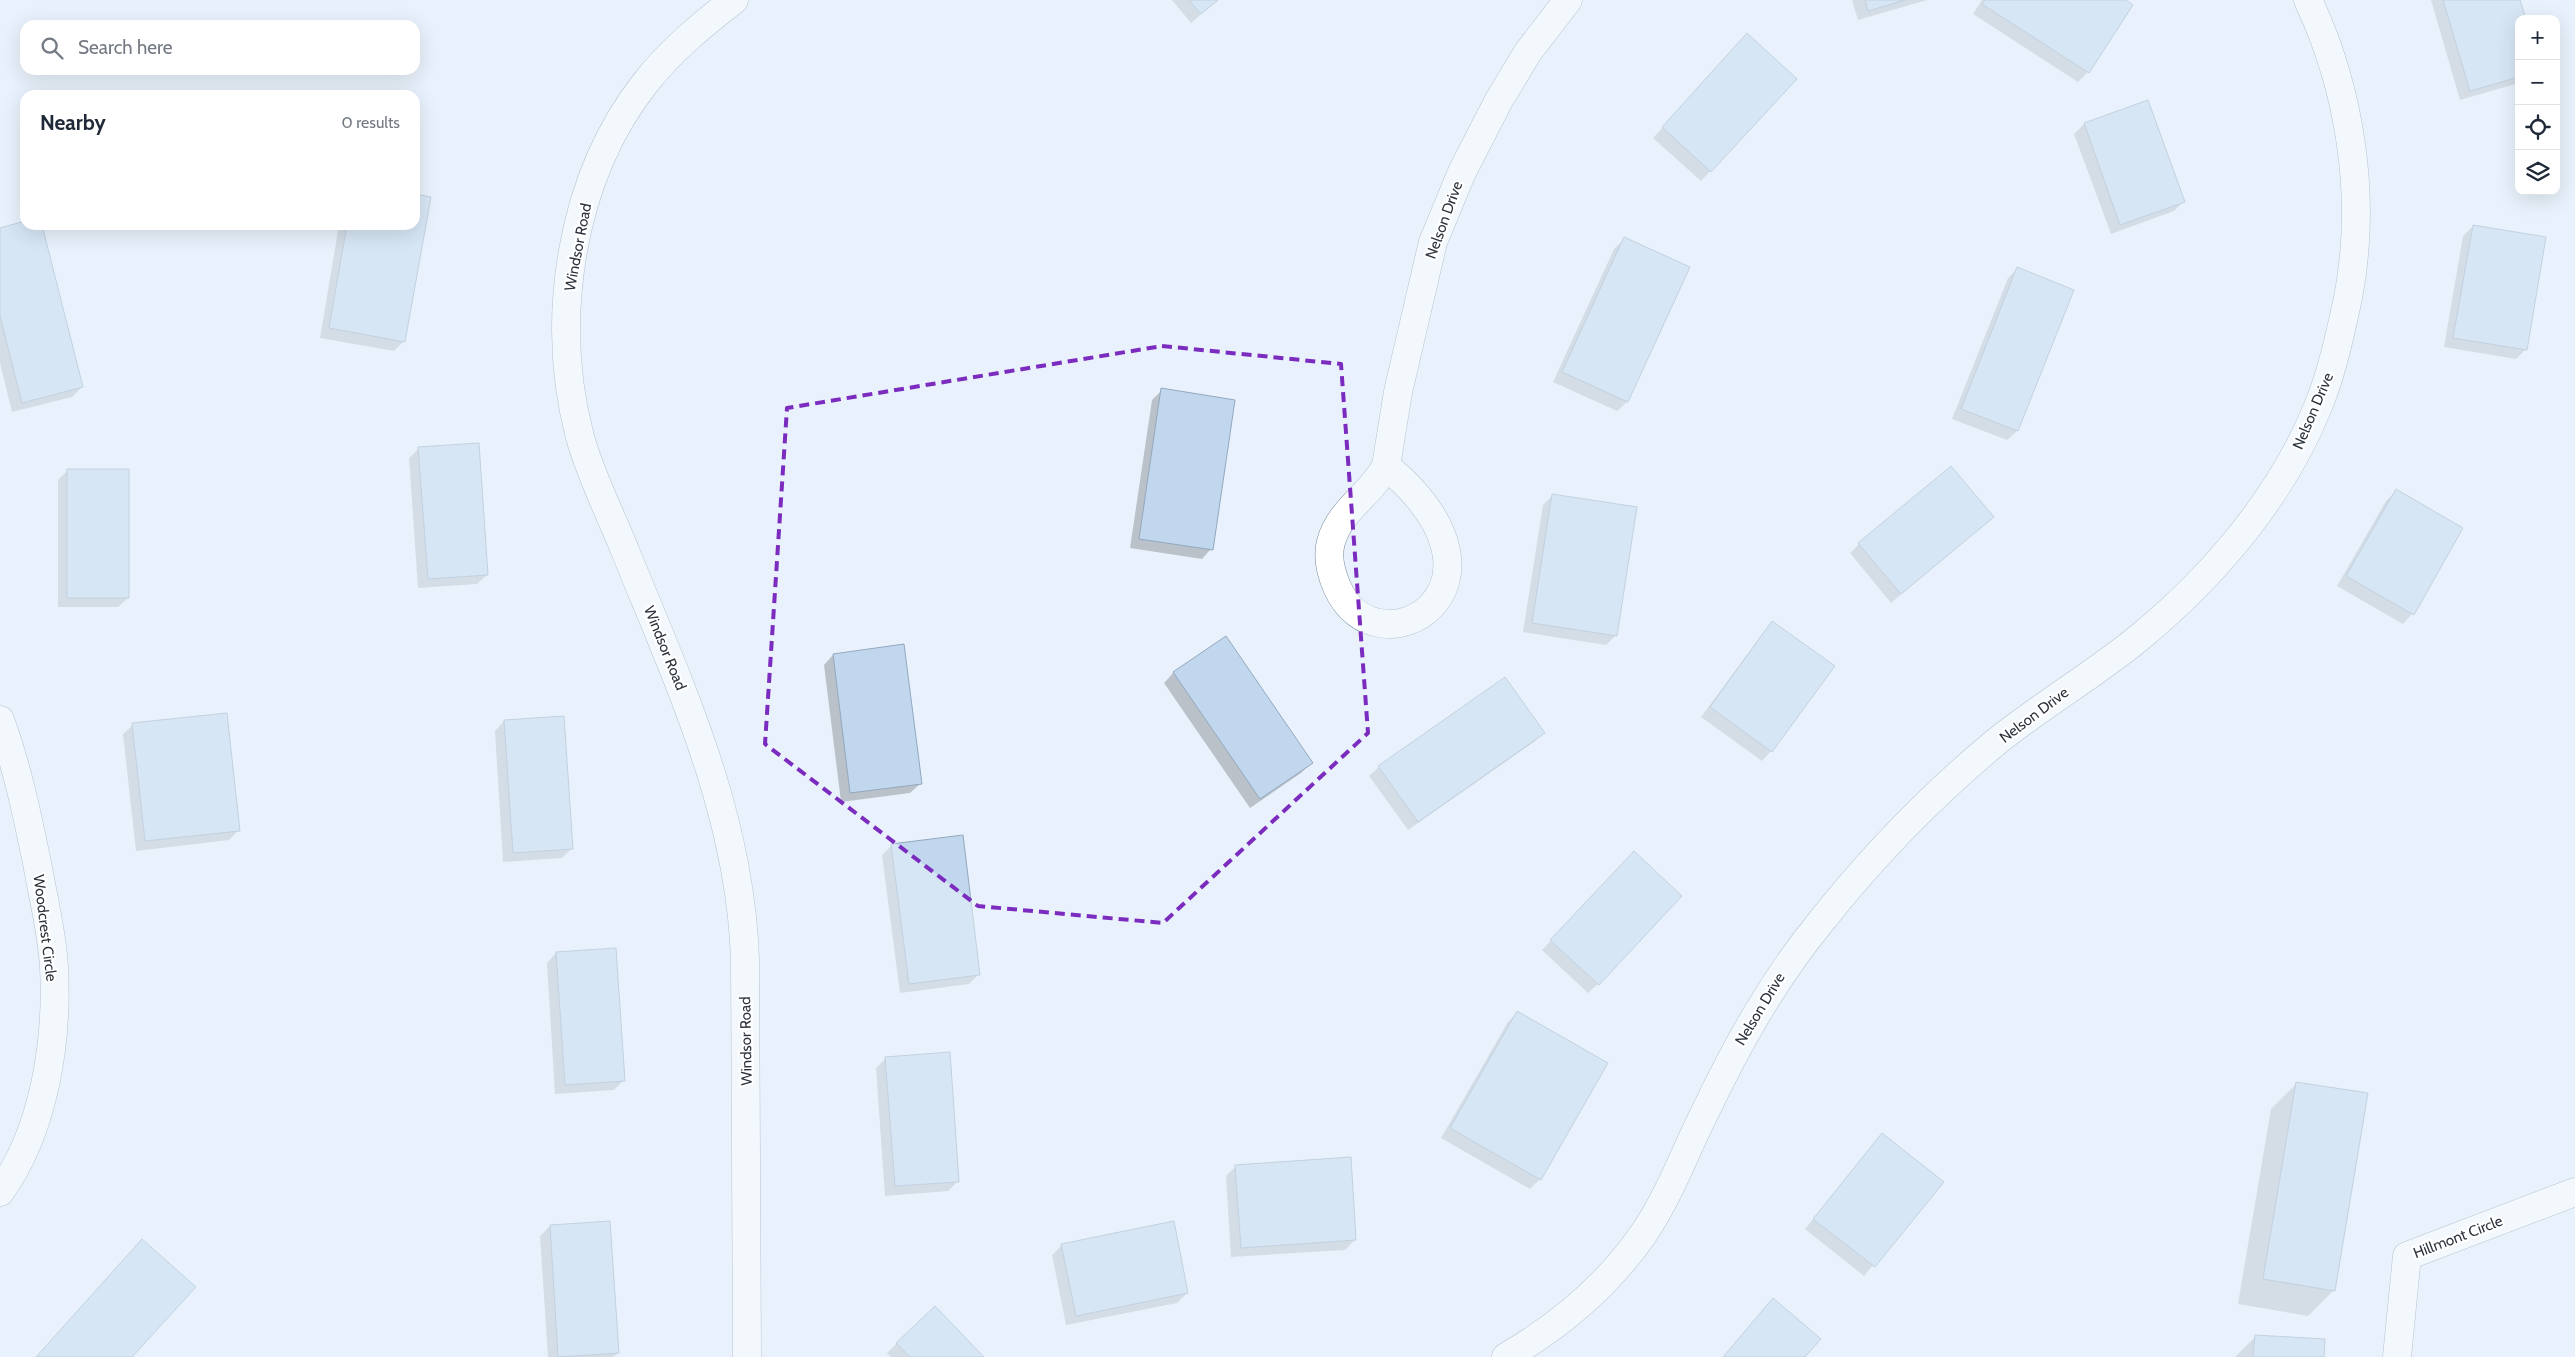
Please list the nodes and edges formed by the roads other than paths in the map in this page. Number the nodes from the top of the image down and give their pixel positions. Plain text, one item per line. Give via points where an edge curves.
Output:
1 (734, 0) edge
2 (1568, 0) edge
3 (2308, 0) edge
4 (1386, 466) junction
5 (0, 720) edge
6 (0, 1192) edge
7 (2575, 1192) edge
8 (747, 1357) edge
9 (1506, 1357) edge
10 (2397, 1357) edge

1 - 8 street, Windsor Road via 657,69 607,147 593,178 576,243 567,306 567,336 574,409 587,460 701,737 734,855 745,959
2 - 4 street, Nelson Drive via 1528,52 1500,100 1462,172 1433,242 1398,392
3 - 9 street, Nelson Drive via 2324,36 2342,96 2354,171 2356,220 2351,282 2335,357 2319,406 2290,464 2235,542 2172,609 2137,639 1975,760 1864,868 1792,959 1756,1013 1722,1076 1659,1209 1642,1236 1599,1287 1570,1313
4 - 4 street, Nelson Drive via 1429,510 1441,532 1448,557 1446,583 1440,596 1419,616 1396,623 1366,619 1350,607 1336,583 1330,556 1334,533 1344,516 1373,486
5 - 6 street, Woodcrest Circle via 30,824 54,967 50,1047 42,1097 19,1162
7 - 10 street, Hillmont Circle via 2407,1256

